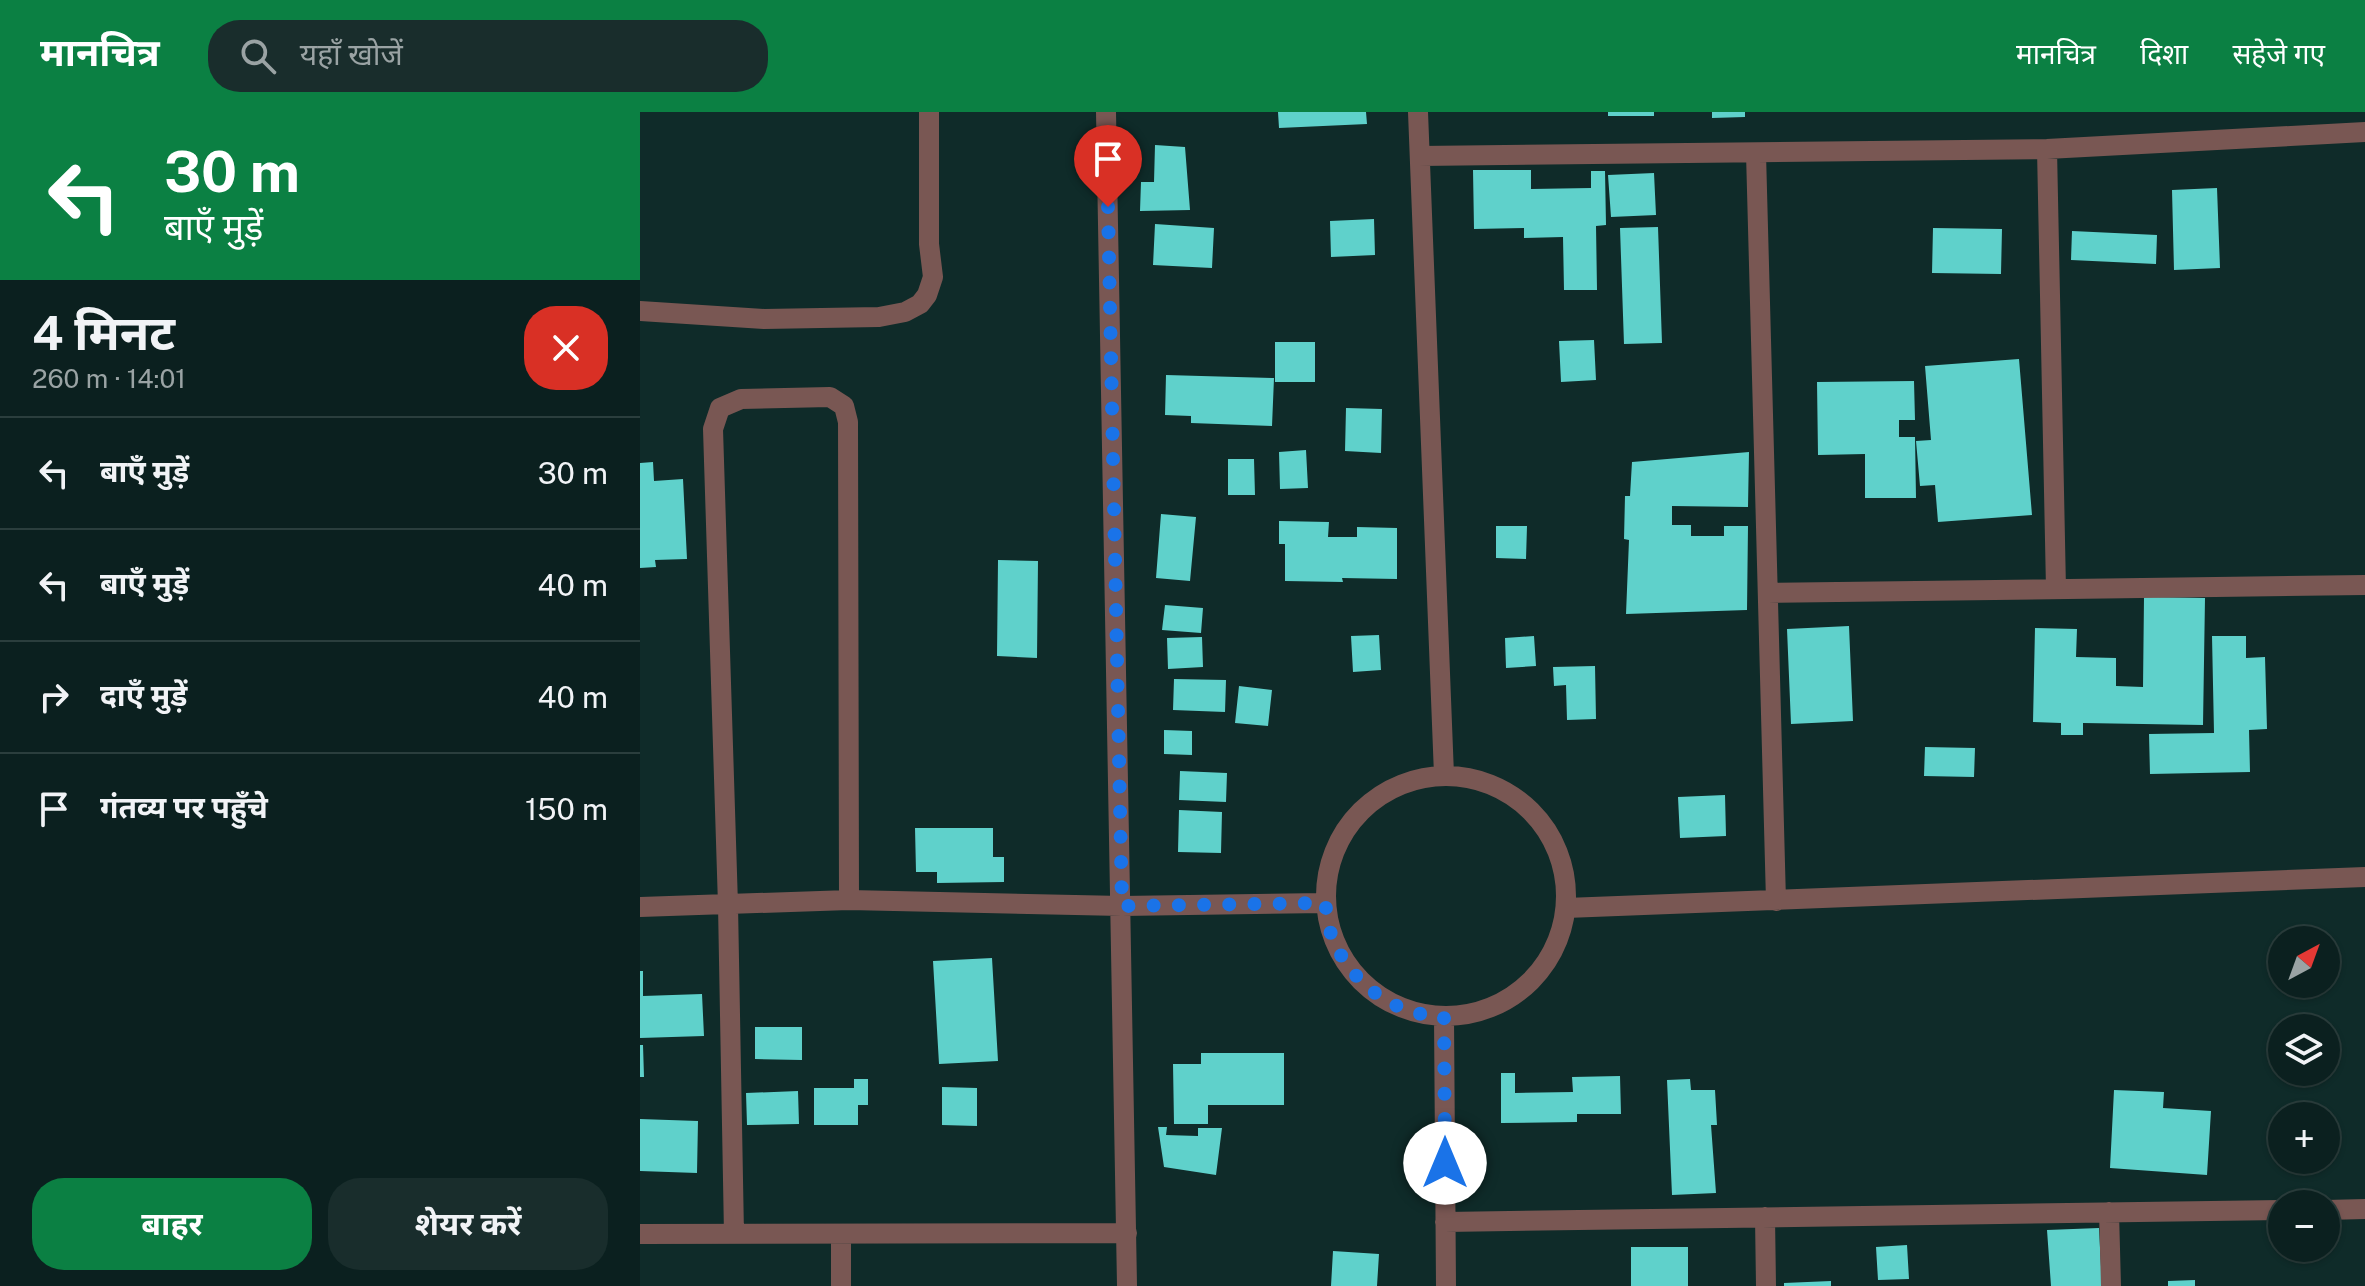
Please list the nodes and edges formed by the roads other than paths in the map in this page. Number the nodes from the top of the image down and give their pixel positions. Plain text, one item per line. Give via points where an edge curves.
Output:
1 (929, 112) edge
2 (1106, 112) edge
3 (1418, 112) edge
4 (2365, 132) edge
5 (2047, 149) junction
6 (1756, 153) junction
7 (1420, 156) junction
8 (640, 311) edge
9 (2365, 585) edge
10 (2056, 589) junction
11 (1768, 593) junction
12 (1444, 775) junction
13 (2365, 877) edge
14 (849, 900) junction
15 (1776, 901) junction
16 (1325, 903) junction
17 (728, 905) junction
18 (1122, 906) junction
19 (640, 907) edge
20 (1566, 908) junction
21 (1444, 1017) junction
22 (2365, 1209) edge
23 (2268, 1210) edge
24 (2340, 1210) edge
25 (2109, 1212) junction
26 (1765, 1217) junction
27 (1445, 1222) junction
28 (1127, 1233) junction
29 (640, 1234) edge
30 (734, 1234) junction
31 (841, 1234) junction
32 (841, 1286) edge
33 (1127, 1286) edge
34 (1446, 1286) edge
35 (1766, 1286) edge
36 (2111, 1286) edge

1 - 8 street via 933,277 920,304 879,317 764,319
2 - 18 street
3 - 7 street
4 - 5 street
5 - 6 street
5 - 10 street
6 - 7 street
6 - 11 street
7 - 12 street
9 - 10 street
10 - 11 street
11 - 15 street
12 - 16 street via 1405,781 1371,800 1345,829 1329,864
12 - 20 street via 1484,781 1520,800 1547,830 1564,868
13 - 15 street
14 - 17 street
14 - 17 street via 848,422 844,406 830,397 741,399 720,408 713,429
14 - 18 street
15 - 20 street
16 - 18 street
16 - 21 street via 1330,933 1343,960 1363,983 1415,1013
17 - 19 street
17 - 30 street
18 - 28 street
20 - 21 street via 1558,943 1539,974 1512,998 1480,1012
21 - 27 street
22 - 24 street
23 - 25 street
25 - 26 street
25 - 36 street
26 - 27 street
26 - 35 street
27 - 34 street
28 - 31 street
28 - 33 street
29 - 30 street
30 - 31 street
31 - 32 street

